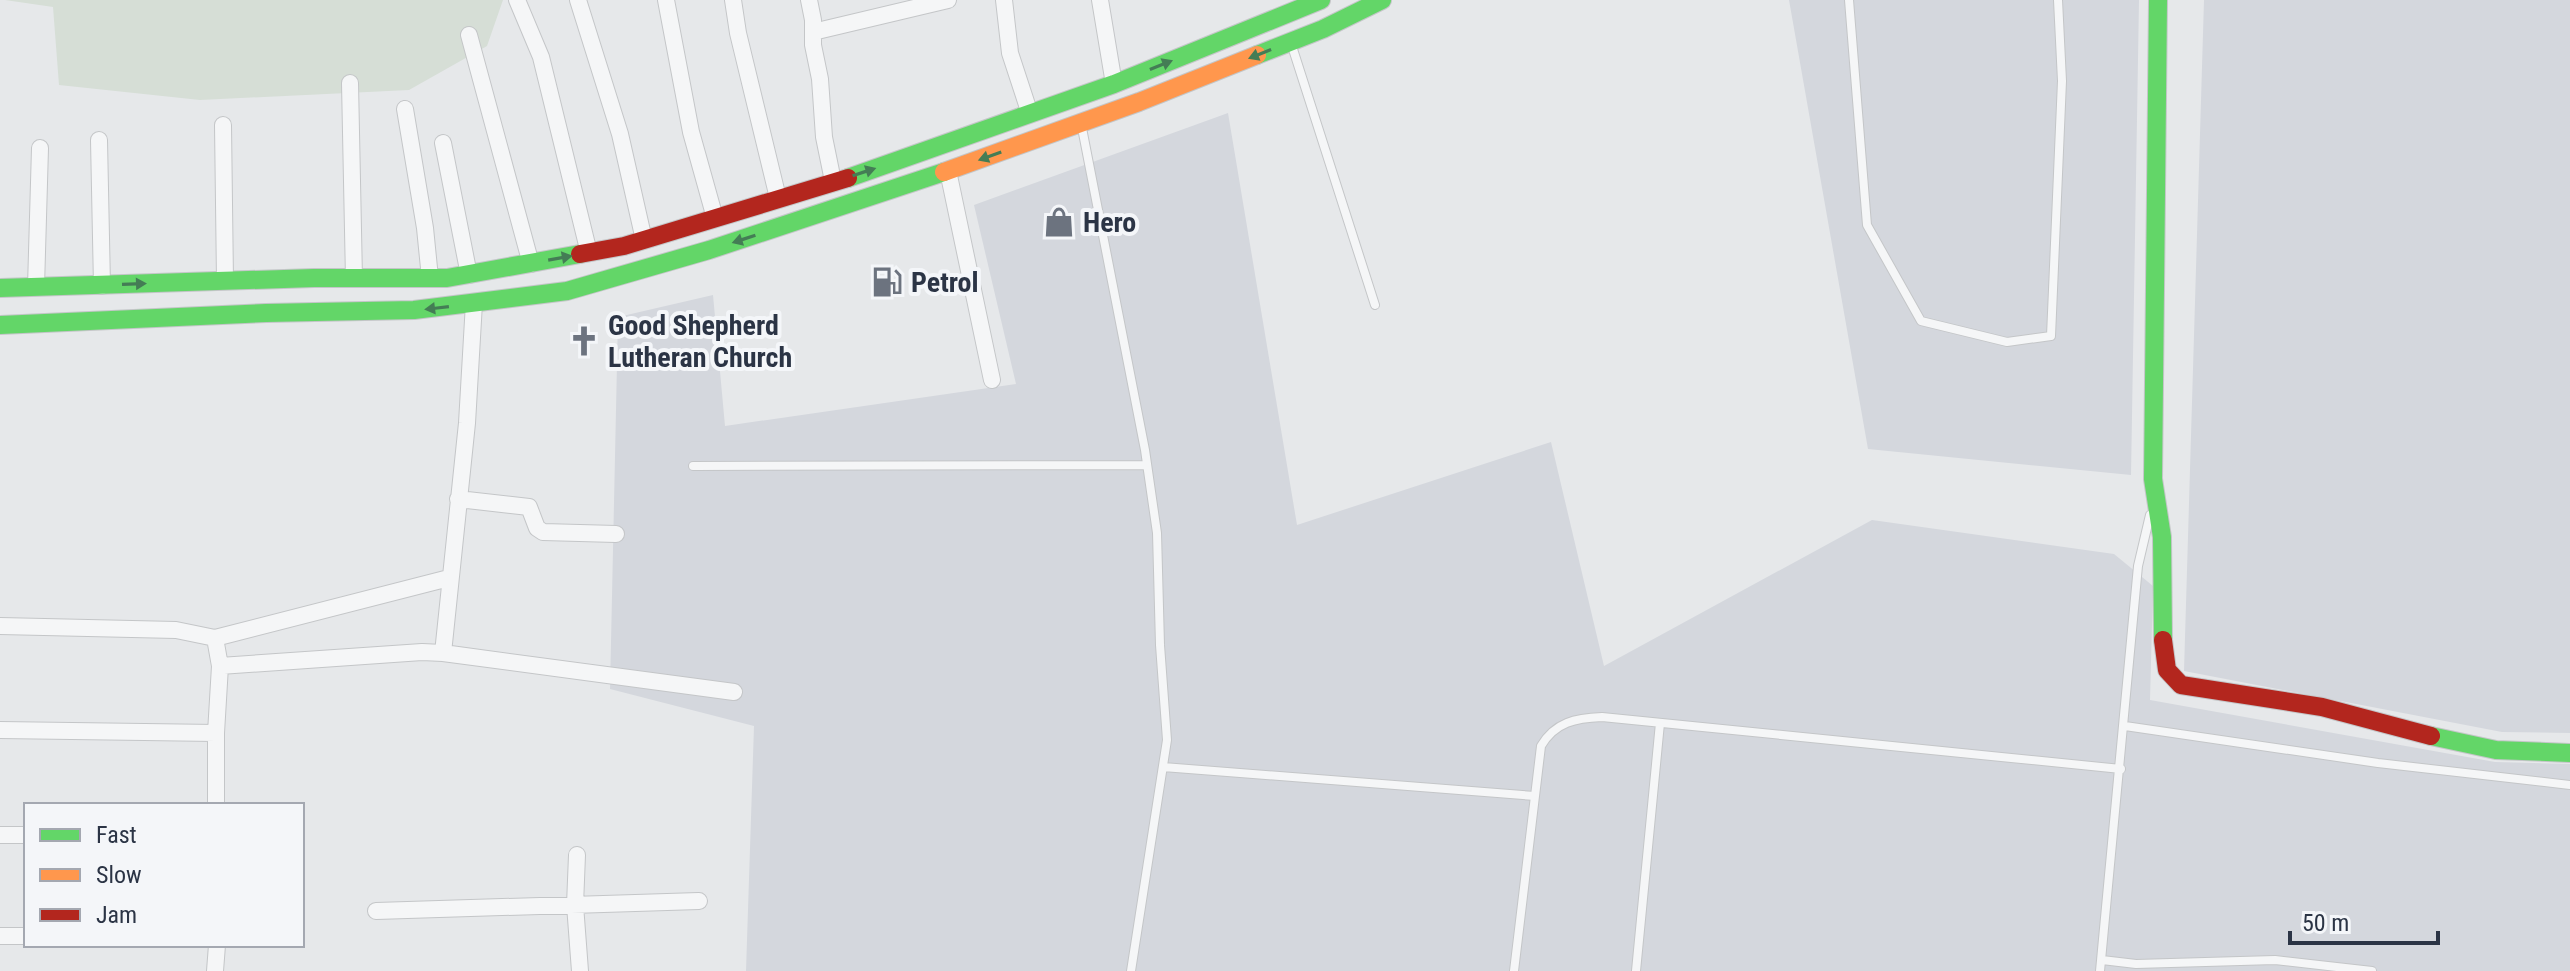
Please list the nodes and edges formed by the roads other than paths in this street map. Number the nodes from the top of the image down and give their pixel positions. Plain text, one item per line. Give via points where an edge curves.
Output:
1 (517, 0) edge
2 (578, 0) edge
3 (666, 0) edge
4 (733, 0) edge
5 (809, 0) edge
6 (948, 0) edge
7 (1004, 0) edge
8 (1100, 0) edge
9 (1321, 0) edge
10 (1382, 0) edge
11 (1849, 0) edge
12 (2058, 0) edge
13 (2158, 0) edge
14 (813, 32) junction
15 (469, 35) dead end
16 (1290, 41) junction
17 (350, 83) dead end
18 (1114, 84) junction
19 (405, 109) dead end
20 (1030, 114) junction
21 (1081, 123) junction
22 (223, 125) dead end
23 (1039, 138) junction
24 (99, 140) dead end
25 (443, 143) dead end
26 (40, 148) dead end
27 (948, 171) junction
28 (833, 181) junction
29 (778, 198) junction
30 (715, 218) junction
31 (788, 225) junction
32 (644, 240) junction
33 (589, 253) junction
34 (531, 264) junction
35 (469, 275) junction
36 (430, 278) junction
37 (354, 279) junction
38 (225, 281) junction
39 (102, 286) junction
40 (36, 287) junction
41 (0, 288) edge
42 (474, 303) junction
43 (1375, 305) dead end
44 (0, 325) edge
45 (992, 380) dead end
46 (1147, 465) junction
47 (693, 466) dead end
48 (2155, 494) junction
49 (458, 499) junction
50 (616, 534) dead end
51 (449, 578) junction
52 (0, 626) edge
53 (215, 638) junction
54 (443, 653) junction
55 (220, 666) junction
56 (734, 692) dead end
57 (1660, 723) junction
58 (2125, 726) junction
59 (0, 730) edge
60 (216, 733) junction
61 (2570, 753) edge
62 (1163, 767) junction
63 (2121, 769) junction
64 (2570, 785) edge
65 (1535, 796) junction
66 (216, 803) edge
67 (0, 835) edge
68 (24, 835) edge
69 (577, 855) dead end
70 (699, 901) dead end
71 (575, 905) junction
72 (376, 911) dead end
73 (0, 936) edge
74 (24, 936) edge
75 (217, 947) edge
76 (2102, 960) junction
77 (215, 971) edge
78 (580, 971) edge
79 (1131, 971) edge
80 (1514, 971) edge
81 (1636, 971) edge
82 (2100, 971) edge
83 (2372, 971) edge

1 - 33 street via 547,76
2 - 32 street via 620,134
3 - 30 street via 691,132
4 - 29 street
5 - 14 street
6 - 14 street
7 - 20 street via 1010,53
8 - 18 street
18 -> 9 main road
10 - 16 main road
11 - 12 lane via 1867,225 1921,321 2007,342 2051,336 2062,81
13 - 48 main road
14 - 28 street
15 - 34 street
16 -> 21 main road
16 - 43 lane
17 - 37 street
18 - 20 main road
19 - 36 street
20 - 23 main road
28 -> 20 main road
21 - 23 main road
21 - 46 lane
22 - 38 street
23 -> 27 main road
24 - 39 street
25 - 35 street
26 - 40 street
27 - 31 main road
27 - 45 street
28 - 29 main road
29 - 30 main road
29 - 31 main road
30 - 32 main road
31 -> 42 main road via 567,291
32 - 33 main road
34 -> 33 main road
34 - 35 main road
35 - 36 main road
36 - 37 main road
37 - 38 main road
39 -> 38 main road
39 - 40 main road
40 - 41 main road
42 -> 44 main road via 414,310
42 - 49 street
46 - 47 lane
46 - 62 lane via 1157,533 1167,740
48 - 58 lane via 2138,566
48 - 61 main road via 2162,537 2164,665 2176,682 2322,707 2496,750
49 - 50 street via 529,507 543,532
49 - 51 street
51 - 53 street
51 - 54 street
52 - 53 street via 176,630
53 - 55 street
54 - 55 street
54 - 56 street
55 - 60 street
57 - 63 lane
57 - 65 lane via 1602,717 1556,727 1541,746
57 - 81 lane
58 - 63 lane
58 - 64 lane
59 - 60 street
60 - 66 street
62 - 65 lane
62 - 79 lane
63 - 76 lane
65 - 80 lane
67 - 68 street
69 - 71 street
70 - 71 street
71 - 72 street
71 - 78 street
73 - 74 street
75 - 77 street
76 - 82 lane
76 - 83 lane via 2275,960

